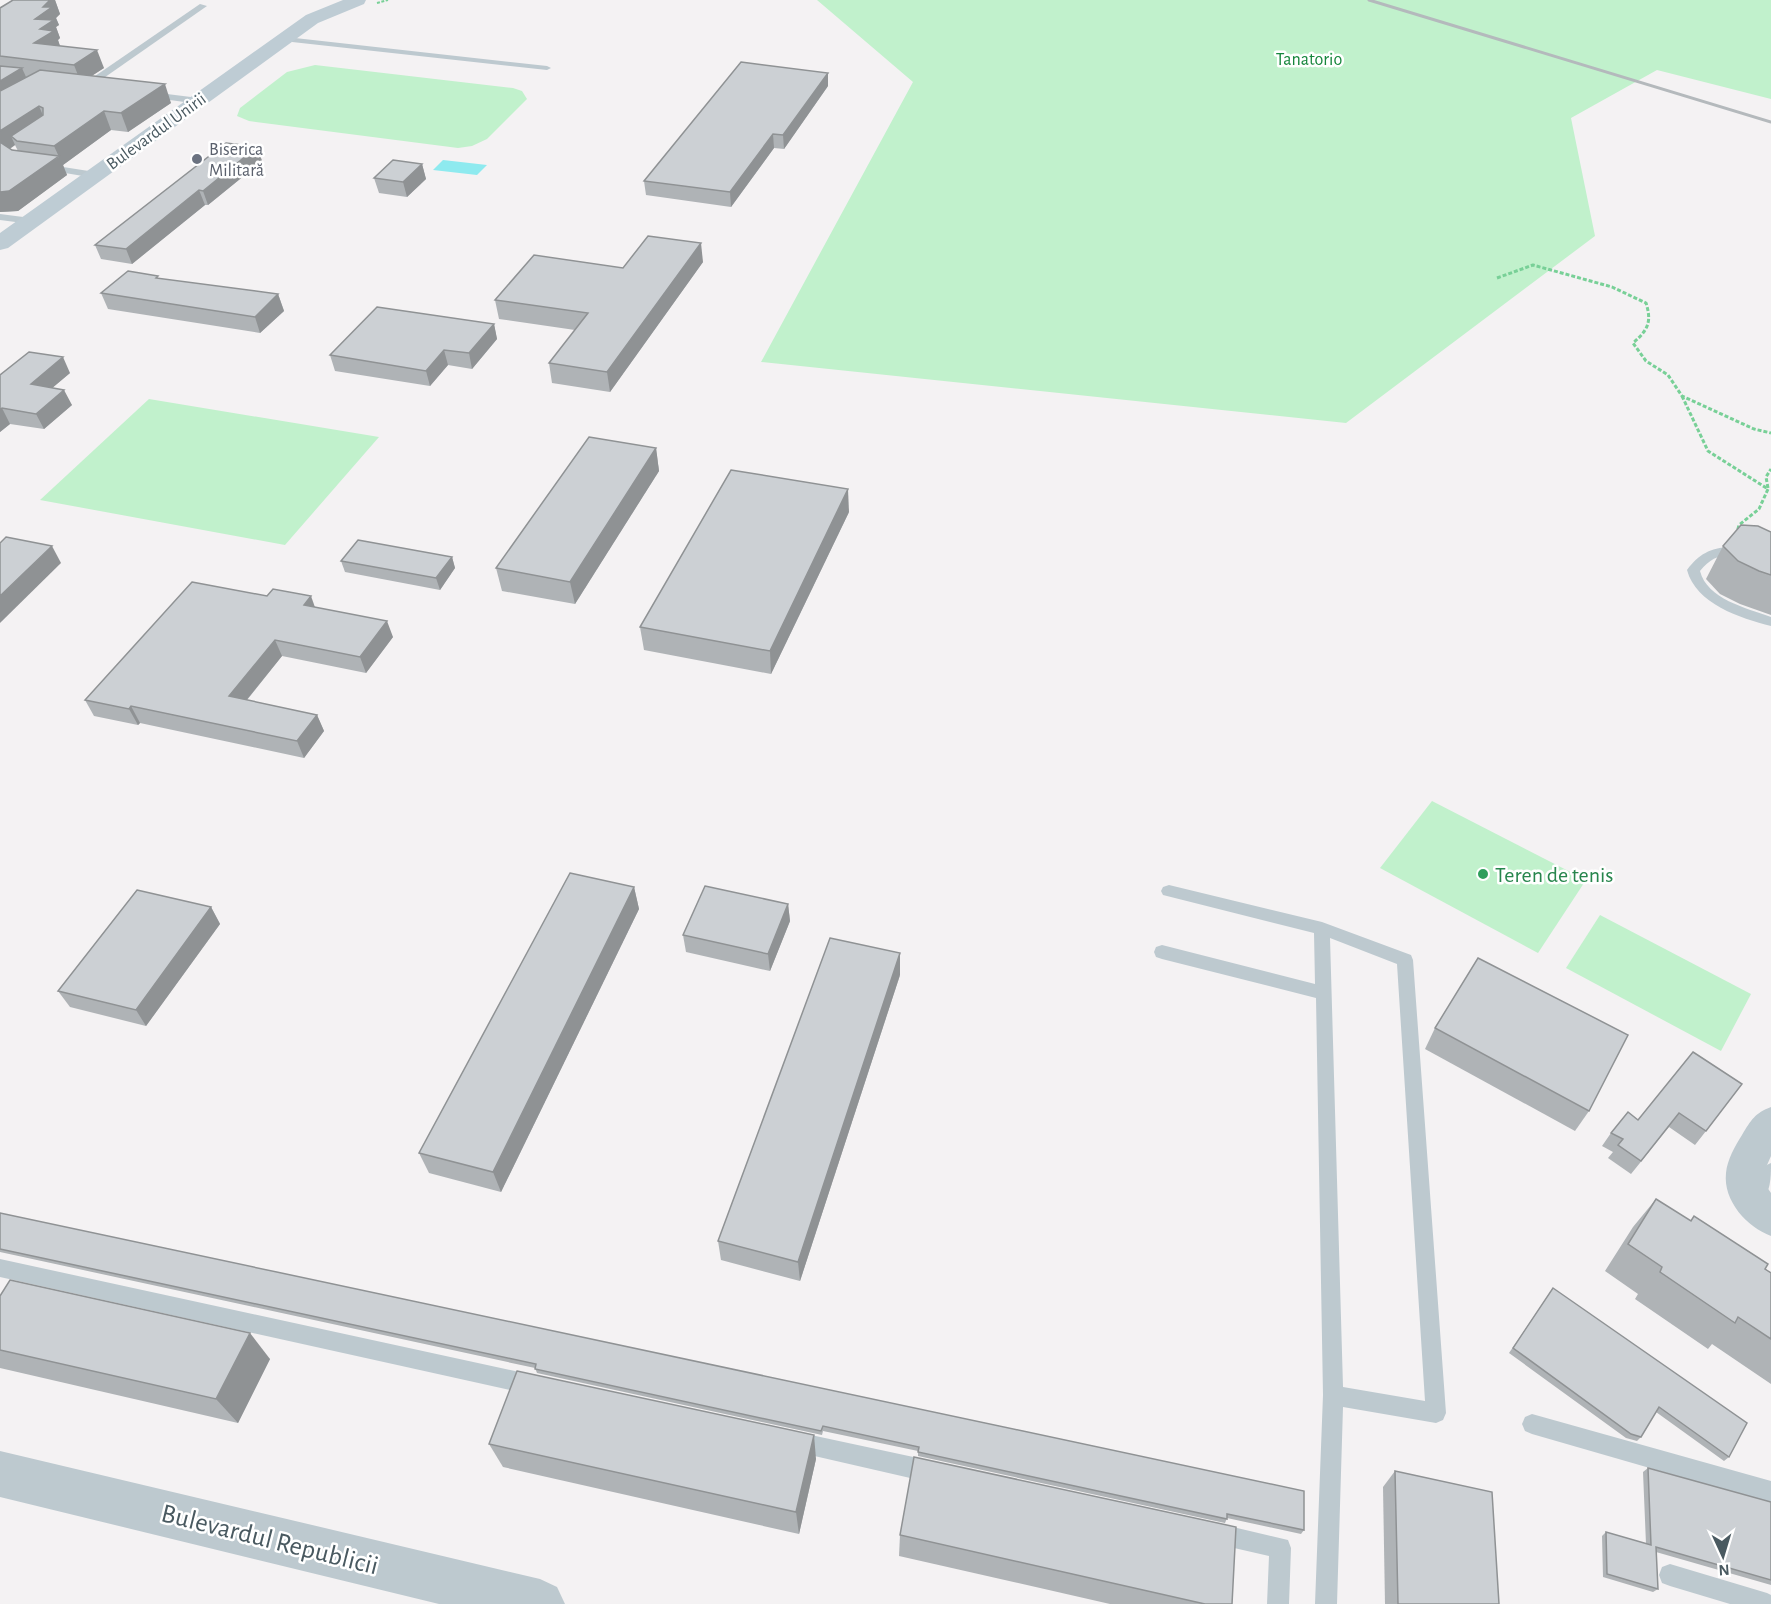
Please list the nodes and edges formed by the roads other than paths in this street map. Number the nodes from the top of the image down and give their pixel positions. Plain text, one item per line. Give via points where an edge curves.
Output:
1 (329, 0) edge
2 (358, 0) edge
3 (203, 6) dead end
4 (312, 20) junction
5 (286, 39) junction
6 (547, 68) dead end
7 (96, 88) edge
8 (142, 94) edge
9 (199, 101) junction
10 (32, 166) edge
11 (95, 175) junction
12 (0, 217) edge
13 (31, 221) junction
14 (0, 243) edge
15 (1771, 562) edge
16 (1771, 622) edge
17 (1169, 891) dead end
18 (1322, 928) junction
19 (1162, 952) dead end
20 (1324, 993) junction
21 (1771, 1124) edge
22 (1761, 1186) edge
23 (0, 1268) edge
24 (547, 1388) edge
25 (1333, 1395) junction
26 (1532, 1425) dead end
27 (779, 1438) edge
28 (0, 1474) edge
29 (954, 1476) edge
30 (1771, 1492) edge
31 (1198, 1530) edge
32 (1670, 1575) dead end
33 (487, 1598) edge
34 (540, 1604) edge
35 (1278, 1604) edge
36 (1326, 1604) edge
37 (1767, 1604) edge

1 - 4 main road, Bulevardul Unirii
2 - 4 main road, Bulevardul Unirii
3 - 7 lane via 80,87
4 - 5 main road, Bulevardul Unirii
5 - 6 lane
5 - 9 main road, Bulevardul Unirii
8 - 9 lane
9 - 11 main road, Bulevardul Unirii
10 - 11 lane
11 - 13 main road, Bulevardul Unirii
12 - 13 lane
13 - 14 main road, Bulevardul Unirii
15 - 16 lane via 1744,553 1716,553 1705,557 1693,570 1697,586
17 - 18 lane
18 - 20 lane
18 - 25 lane via 1405,960 1436,1413
19 - 20 lane
20 - 25 lane
21 - 22 street
23 - 24 lane
25 - 36 lane
26 - 30 lane
27 - 29 lane
28 - 33 street, Bulevardul Republicii
31 - 35 lane via 1280,1548
32 - 37 lane
33 - 34 street, Bulevardul Republicii

